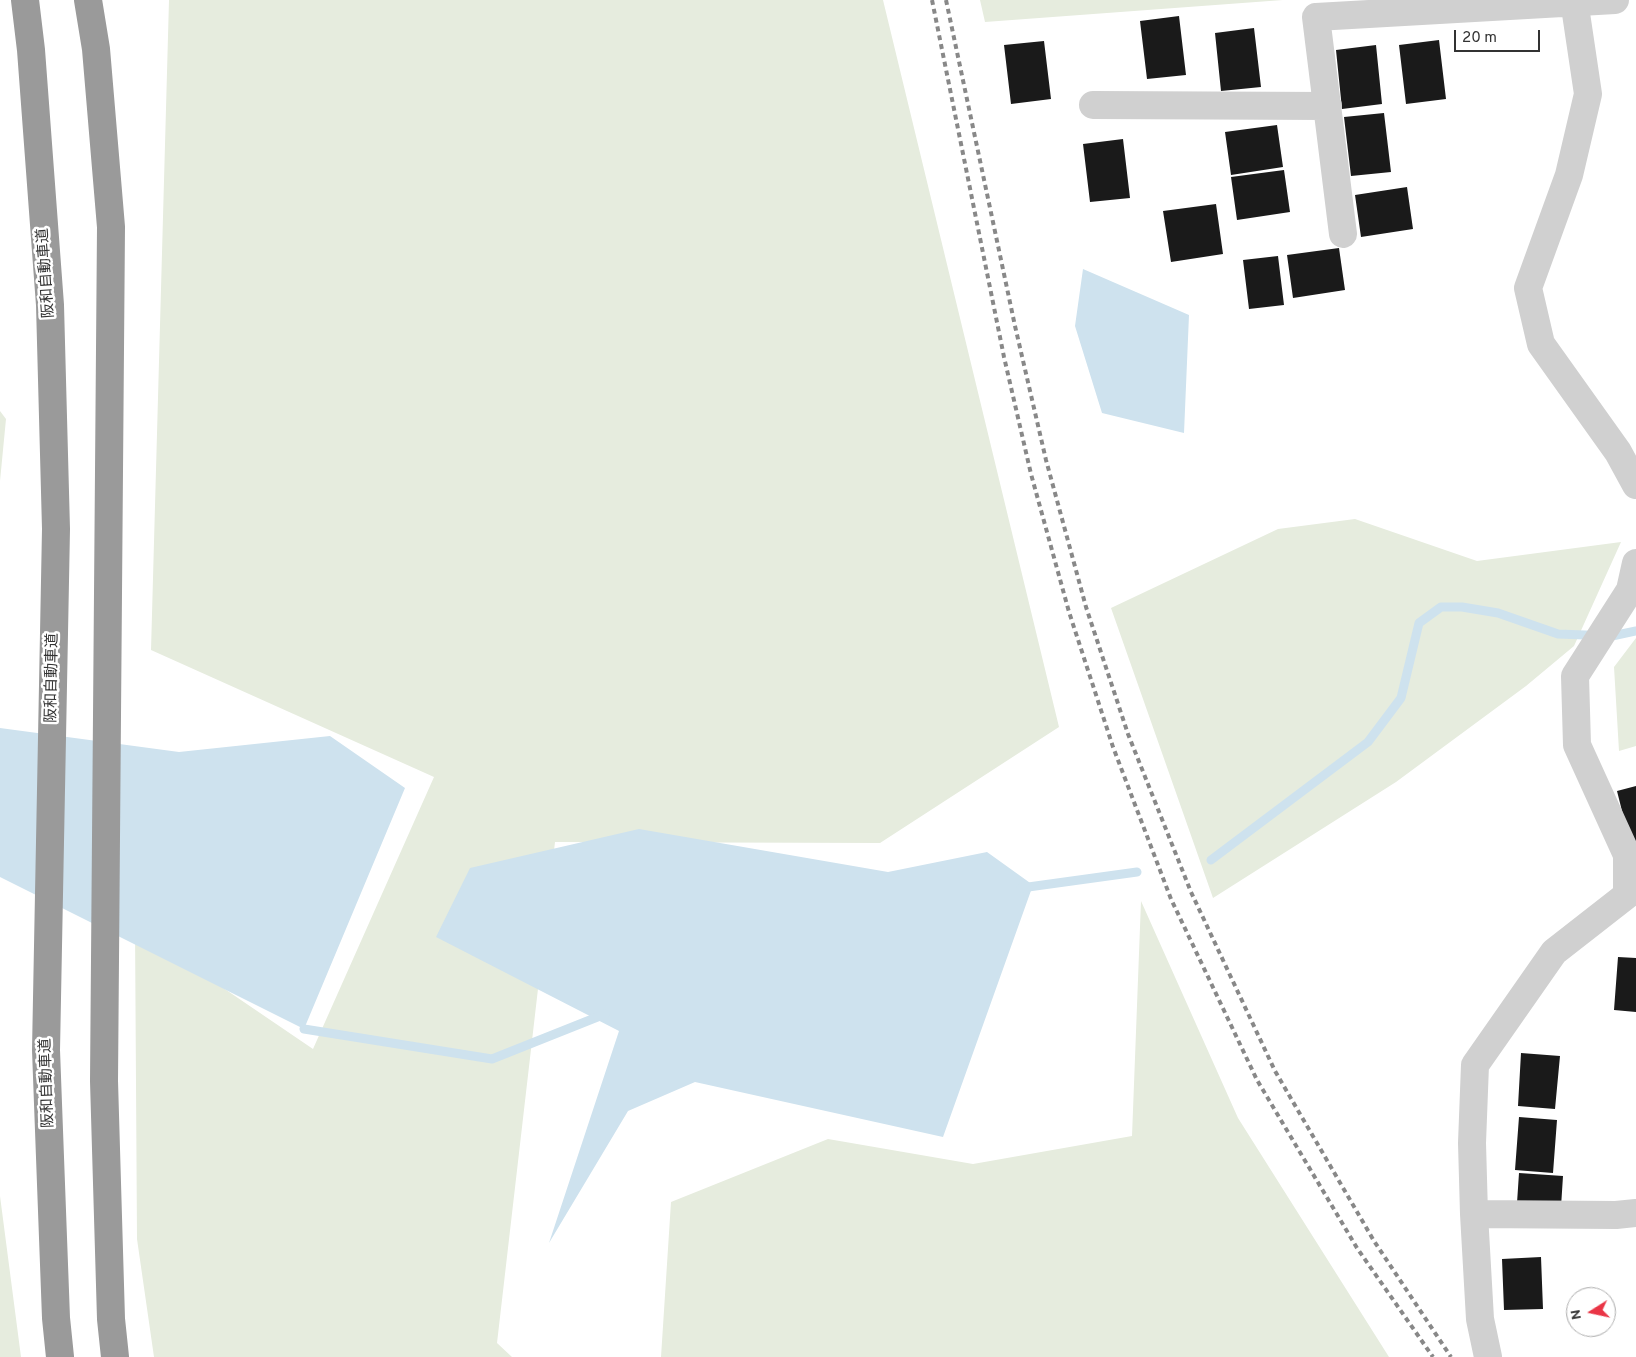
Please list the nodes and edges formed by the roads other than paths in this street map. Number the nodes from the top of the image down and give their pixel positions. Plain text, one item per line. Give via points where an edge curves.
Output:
1 (25, 0) edge
2 (88, 0) edge
3 (1615, 0) edge
4 (1574, 2) edge
5 (1093, 104) dead end
6 (1328, 106) junction
7 (1344, 234) dead end
8 (1636, 485) edge
9 (1636, 563) edge
10 (1636, 1213) edge
11 (1474, 1214) junction
12 (60, 1357) edge
13 (115, 1357) edge
14 (1488, 1357) edge

1 - 12 highway, 阪和自動車道 via 50,306 56,529 46,1050
2 - 13 highway via 96,49 111,227 104,1081
3 - 4 street
4 - 6 street via 1316,17
4 - 8 street via 1588,94 1568,175 1528,288 1541,344 1618,452
5 - 6 street
6 - 7 street
9 - 11 street via 1630,590 1575,676 1577,745 1627,855 1628,895 1554,952 1475,1065
10 - 11 street
11 - 14 street via 1480,1319

